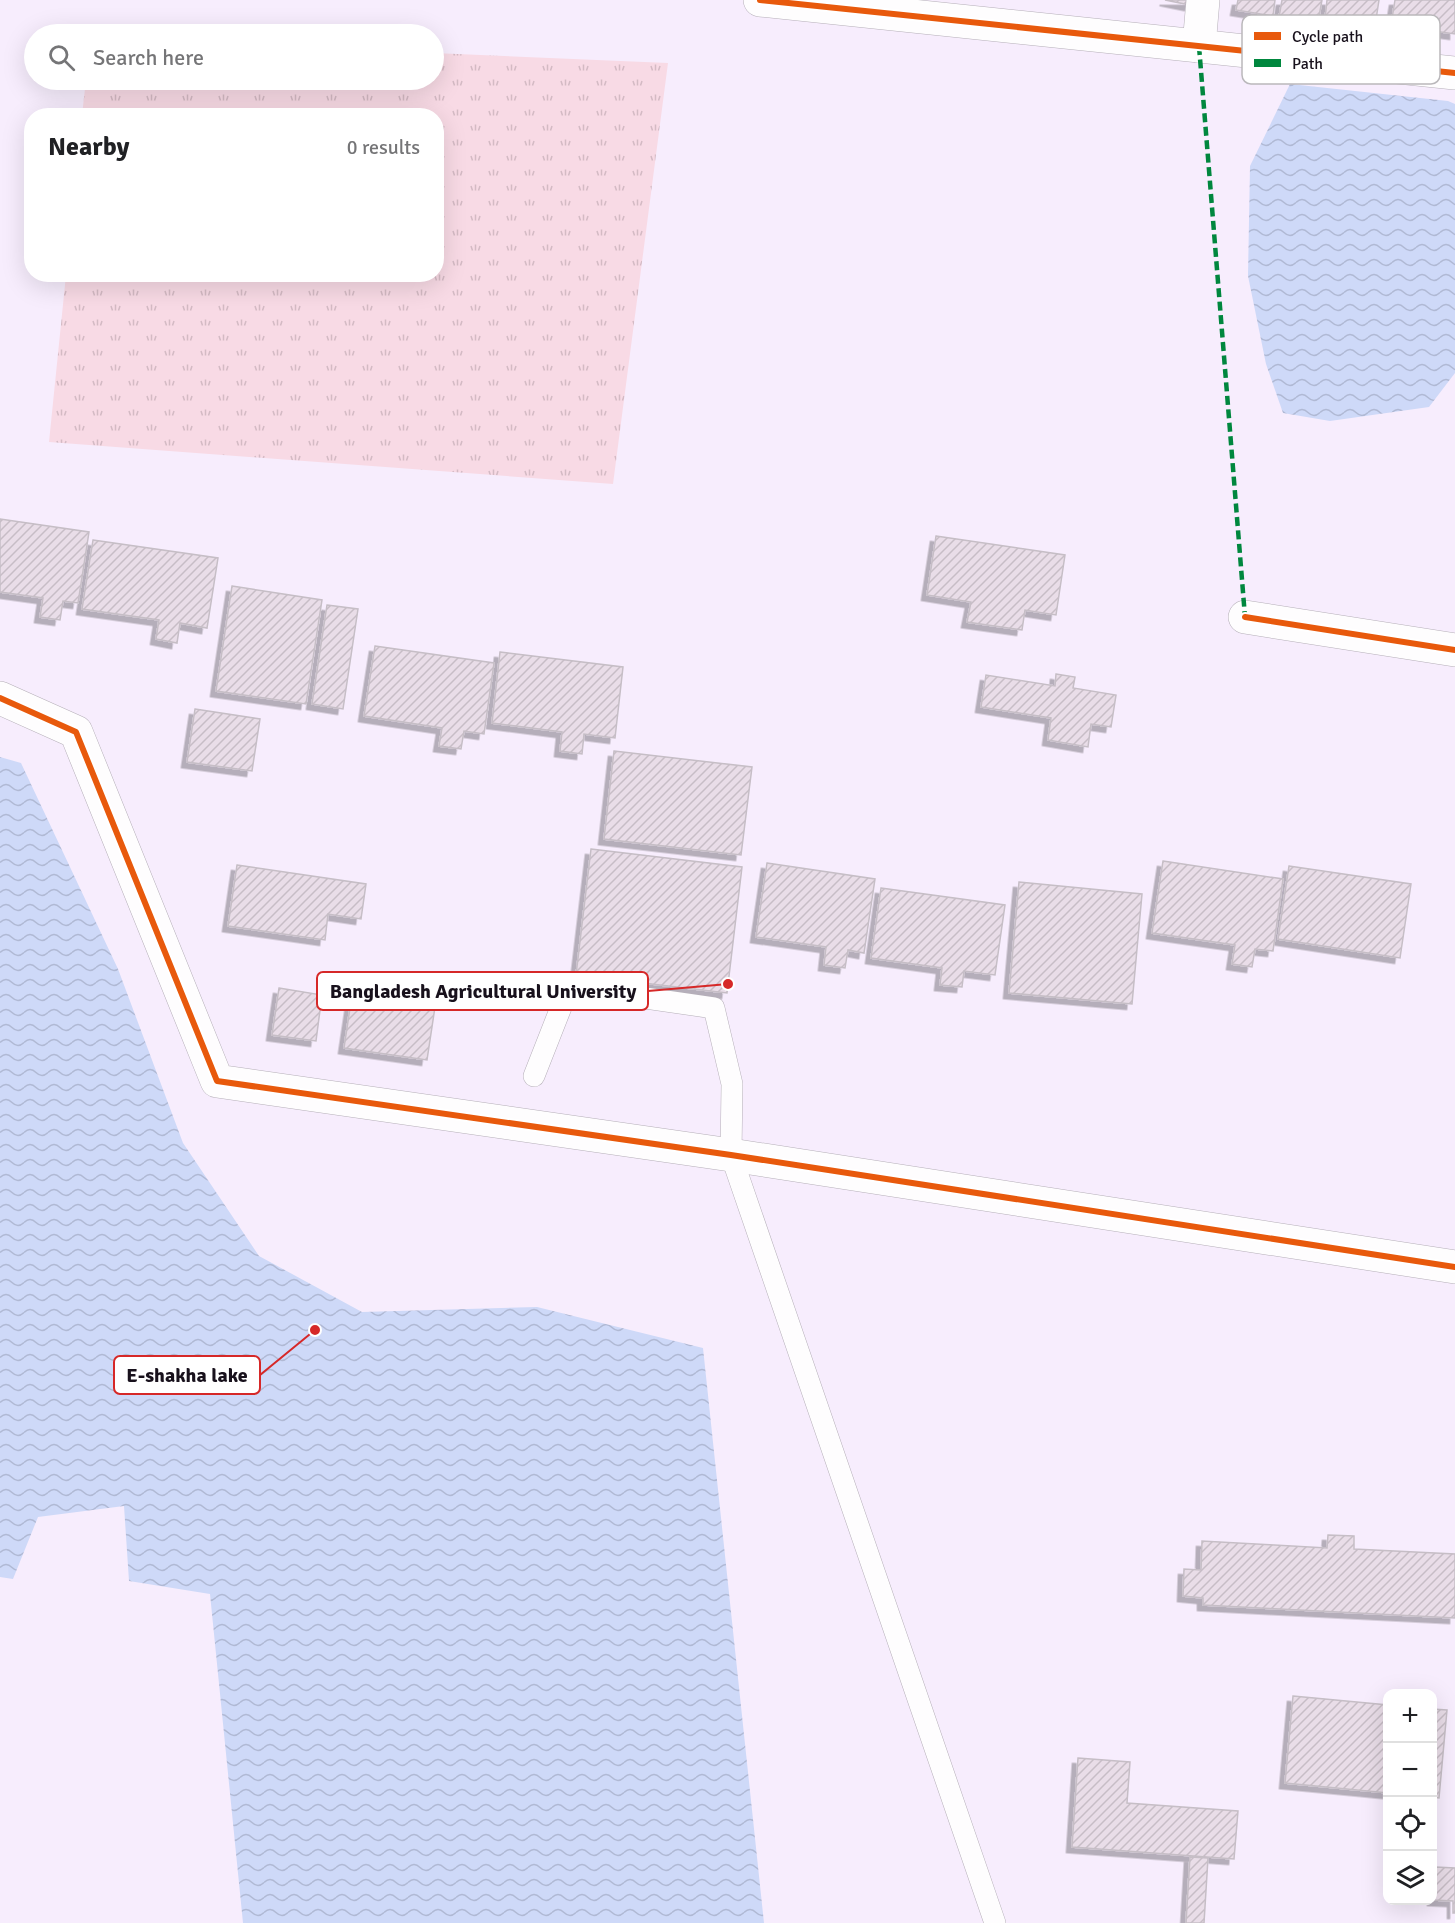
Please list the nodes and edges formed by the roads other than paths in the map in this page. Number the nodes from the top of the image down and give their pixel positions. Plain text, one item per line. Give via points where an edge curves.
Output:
1 (760, 0) edge
2 (1203, 0) edge
3 (1199, 46) junction
4 (1242, 51) edge
5 (1440, 71) edge
6 (1455, 73) edge
7 (1245, 617) dead end
8 (1455, 650) edge
9 (0, 698) edge
10 (534, 1076) dead end
11 (731, 1155) junction
12 (1455, 1267) edge
13 (995, 1923) edge

1 - 3 street
2 - 3 street
3 - 4 street
5 - 6 street
7 - 8 street
9 - 11 street via 76,732 217,1080
10 - 11 lane via 569,987 714,1008 732,1084
11 - 12 street
11 - 13 lane

